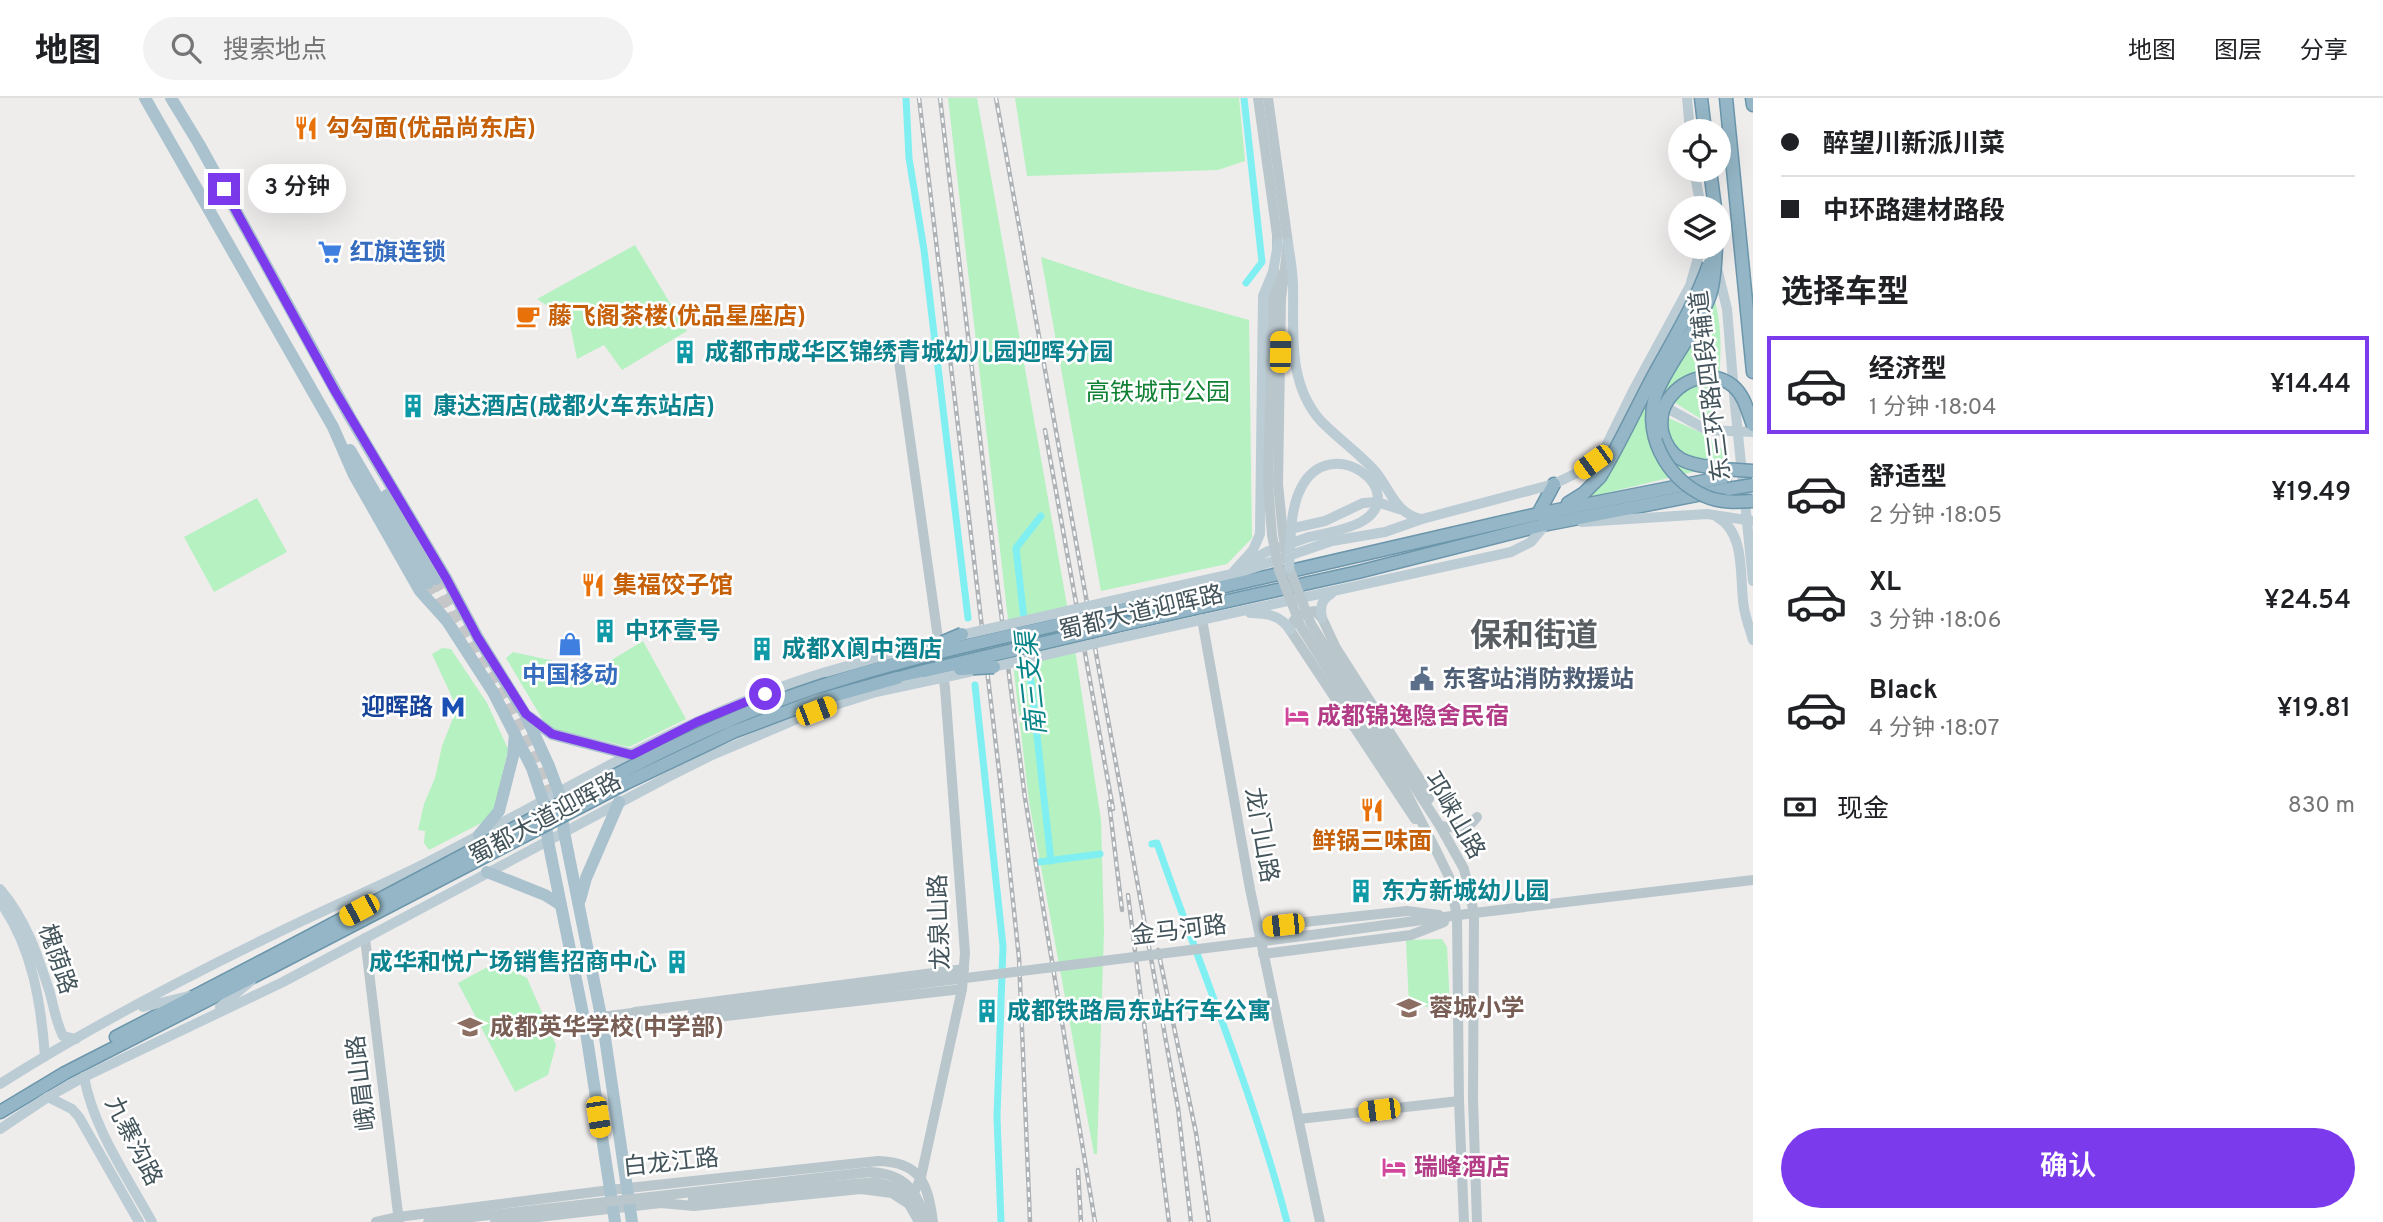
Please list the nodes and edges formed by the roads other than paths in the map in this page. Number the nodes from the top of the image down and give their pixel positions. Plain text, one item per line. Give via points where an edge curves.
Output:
1 (145, 98) edge
2 (170, 98) edge
3 (1258, 98) edge
4 (1268, 98) edge
5 (1687, 98) edge
6 (1701, 98) edge
7 (1726, 98) edge
8 (1752, 98) edge
9 (1753, 105) edge
10 (1689, 119) edge
11 (1704, 119) edge
12 (1282, 239) junction
13 (1698, 259) edge
14 (1710, 259) edge
15 (1713, 259) edge
16 (1717, 259) edge
17 (1277, 299) junction
18 (899, 361) dead end
19 (1753, 372) edge
20 (1633, 391) junction
21 (350, 417) junction
22 (1753, 425) edge
23 (333, 427) junction
24 (1737, 432) junction
25 (1753, 432) edge
26 (1753, 471) edge
27 (1725, 478) junction
28 (1554, 484) junction
29 (1753, 485) edge
30 (1753, 501) edge
31 (1402, 510) junction
32 (1707, 514) junction
33 (1422, 519) junction
34 (1541, 519) junction
35 (1750, 521) edge
36 (1258, 541) junction
37 (1289, 568) junction
38 (1234, 571) junction
39 (1753, 581) edge
40 (1197, 582) junction
41 (1334, 592) junction
42 (1112, 607) junction
43 (1236, 611) junction
44 (1322, 618) junction
45 (1202, 619) junction
46 (1290, 630) junction
47 (1118, 632) junction
48 (962, 634) junction
49 (1753, 640) edge
50 (894, 664) junction
51 (994, 667) junction
52 (924, 671) junction
53 (826, 672) junction
54 (897, 678) junction
55 (1352, 698) junction
56 (836, 703) junction
57 (526, 714) junction
58 (515, 733) junction
59 (652, 744) junction
60 (632, 755) junction
61 (668, 777) junction
62 (559, 793) junction
63 (543, 801) junction
64 (619, 802) junction
65 (1477, 817) dead end
66 (1440, 826) junction
67 (564, 832) junction
68 (479, 835) junction
69 (548, 841) junction
70 (1435, 848) junction
71 (420, 866) junction
72 (487, 872) junction
73 (1753, 880) edge
74 (0, 889) edge
75 (439, 899) junction
76 (0, 902) edge
77 (579, 904) junction
78 (561, 905) junction
79 (1474, 913) junction
80 (1457, 917) junction
81 (1258, 927) junction
82 (365, 938) junction
83 (1263, 954) junction
84 (268, 966) junction
85 (964, 968) junction
86 (962, 989) junction
87 (195, 995) junction
88 (130, 1010) junction
89 (635, 1012) junction
90 (693, 1012) junction
91 (210, 1016) junction
92 (601, 1017) junction
93 (629, 1027) junction
94 (604, 1031) junction
95 (76, 1039) junction
96 (45, 1056) junction
97 (84, 1077) junction
98 (0, 1084) edge
99 (48, 1097) junction
100 (1459, 1101) junction
101 (0, 1103) edge
102 (0, 1112) edge
103 (1299, 1119) junction
104 (0, 1129) edge
105 (921, 1177) junction
106 (628, 1188) junction
107 (610, 1190) junction
108 (662, 1203) junction
109 (909, 1205) junction
110 (630, 1206) junction
111 (613, 1208) junction
112 (398, 1220) edge
113 (139, 1222) edge
114 (152, 1222) edge
115 (376, 1222) edge
116 (428, 1222) edge
117 (495, 1222) edge
118 (615, 1222) edge
119 (632, 1222) edge
120 (919, 1222) edge
121 (926, 1222) edge
122 (933, 1222) edge
123 (1320, 1222) edge
124 (1464, 1222) edge
125 (1476, 1222) edge

1 - 23 main road
2 - 21 main road
3 - 12 street
4 - 12 street
5 - 10 main road
6 - 11 highway
7 - 19 highway
8 - 9 highway
12 - 17 street
12 - 31 main road via 1293,283 1292,344 1303,392 1319,418 1367,462
12 - 36 main road via 1264,296
13 - 20 main road via 1690,286
14 - 34 highway, bridge via 1699,294 1600,477 1574,500
15 - 30 highway, bridge via 1711,292 1658,389 1653,426 1659,450 1677,478 1706,497
16 - 24 main road, 东三环路四段辅道 via 1727,309
17 - 37 street, bridge via 1278,484
17 - 55 street, bridge via 1268,483 1272,535 1279,570 1301,627
18 - 85 street, 龙泉山路 via 945,688
20 - 24 main road via 1707,430
20 - 28 main road via 1605,448 1569,479
21 - 23 main road via 370,465 432,581
21 - 57 main road
22 - 27 highway, bridge via 1741,394 1721,379 1700,377 1681,386 1662,412 1661,432 1676,457
23 - 58 main road via 354,475 420,591 447,621
24 - 25 main road
24 - 35 main road, 东三环路四段辅道
26 - 27 highway, bridge
27 - 29 highway, bridge
27 - 34 highway, 蜀都大道迎晖路
28 - 33 main road
28 - 34 highway
31 - 33 main road
31 - 36 main road via 1363,503 1325,521 1265,535
32 - 34 main road
32 - 35 main road
32 - 49 main road via 1724,522 1735,537 1744,610
33 - 40 main road
34 - 41 main road, 蜀都大道迎晖路 via 1531,542 1511,552
34 - 42 highway, 蜀都大道迎晖路
34 - 47 highway, 蜀都大道迎晖路 via 1358,572
35 - 39 main road, 东三环路四段辅道
36 - 38 main road
37 - 38 main road, bridge via 1294,511 1306,480 1336,464 1366,474 1377,504 1361,522 1353,526 1309,537 1266,552
37 - 55 street, bridge via 1311,625
38 - 40 main road
40 - 42 main road, 蜀都大道迎晖路
41 - 43 main road, 蜀都大道迎晖路
41 - 44 main road via 1322,603
42 - 48 main road, 蜀都大道迎晖路, bridge
42 - 50 highway, 蜀都大道迎晖路, bridge
43 - 45 main road, 蜀都大道迎晖路
43 - 46 main road via 1277,616
44 - 46 street via 1315,611 1298,615
44 - 66 street via 1336,648 1421,781
45 - 47 main road, 蜀都大道迎晖路
45 - 81 street, 龙门山路
46 - 70 street
47 - 51 main road, 蜀都大道迎晖路, bridge
47 - 52 highway, 蜀都大道迎晖路, bridge
48 - 50 highway, bridge
48 - 53 main road, 蜀都大道迎晖路, bridge
50 - 53 highway, bridge
50 - 84 highway, bridge via 817,687 705,732 473,849
51 - 52 highway, bridge
51 - 56 main road, 蜀都大道迎晖路, bridge
52 - 54 highway, 蜀都大道迎晖路
53 - 59 main road, 蜀都大道迎晖路
54 - 56 highway, bridge
54 - 84 highway, bridge via 816,701 720,738
55 - 66 street, 邛崃山路
55 - 70 street, 邛崃山路
56 - 61 main road, 蜀都大道迎晖路, bridge
57 - 60 main road via 552,734
57 - 62 main road
58 - 63 main road
58 - 68 main road via 499,811
59 - 60 main road, 蜀都大道迎晖路
59 - 61 street via 643,759 646,768 652,775
60 - 62 main road, 蜀都大道迎晖路
61 - 64 main road, 蜀都大道迎晖路
62 - 63 main road, 蜀都大道迎晖路
62 - 67 main road
63 - 68 main road, 蜀都大道迎晖路
63 - 69 main road
64 - 67 main road, 蜀都大道迎晖路
64 - 77 main road
65 - 66 street via 1460,829
66 - 79 street, 邛崃山路 via 1464,869
67 - 69 main road, 蜀都大道迎晖路
67 - 77 main road
68 - 71 main road, 蜀都大道迎晖路
69 - 72 main road, 蜀都大道迎晖路
69 - 78 main road
70 - 80 street, 邛崃山路 via 1450,880
71 - 75 street via 438,866 445,874 448,885
71 - 88 main road, 蜀都大道迎晖路
72 - 75 main road, 蜀都大道迎晖路
72 - 78 main road via 545,894
73 - 79 street, 金马河路
74 - 95 main road, 槐荫路 via 32,939 58,1027 63,1036
75 - 82 main road, 蜀都大道迎晖路
76 - 96 main road, 槐荫路 via 18,930 30,962
77 - 92 main road
78 - 107 main road
79 - 80 street, 金马河路
79 - 125 street, 邛崃山路
80 - 81 street via 1407,911
80 - 83 street via 1411,935
80 - 90 street, 金马河路, bridge
80 - 100 street, 邛崃山路
81 - 83 street, 龙门山路
82 - 91 main road, 蜀都大道迎晖路
82 - 112 street, 峨眉山路
83 - 103 street, 龙门山路
84 - 87 highway
84 - 91 main road
84 - 102 highway
85 - 86 street, 龙泉山路
85 - 89 street
86 - 93 street
86 - 105 street, 龙泉山路
87 - 88 main road
87 - 101 highway
88 - 95 main road, 蜀都大道迎晖路
89 - 90 street
89 - 92 street
90 - 93 street
91 - 97 main road, 蜀都大道迎晖路
92 - 94 main road
93 - 94 street
94 - 106 main road
95 - 96 main road, 蜀都大道迎晖路
96 - 98 main road, 蜀都大道迎晖路
97 - 99 main road, 蜀都大道迎晖路
97 - 114 main road, 九寨沟路 via 102,1131
99 - 104 main road, 蜀都大道迎晖路
99 - 113 main road, 九寨沟路 via 79,1117
100 - 103 street
100 - 124 street, 邛崃山路
103 - 123 street, 龙门山路
105 - 106 street, 白龙江路 via 908,1166 878,1161
105 - 109 street, 龙泉山路
105 - 122 street
106 - 107 street, 白龙江路
106 - 110 main road
107 - 111 main road
107 - 112 street, 白龙江路
108 - 109 street, 白龙江路 via 694,1206 861,1189 892,1193
108 - 110 street, 白龙江路
108 - 121 street, bridge via 876,1181 904,1190
109 - 120 street
110 - 111 street, 白龙江路
110 - 119 main road
111 - 117 street, 白龙江路
111 - 118 main road
112 - 115 street, 白龙江路
116 - 121 street, bridge via 870,1172 891,1175 910,1187

